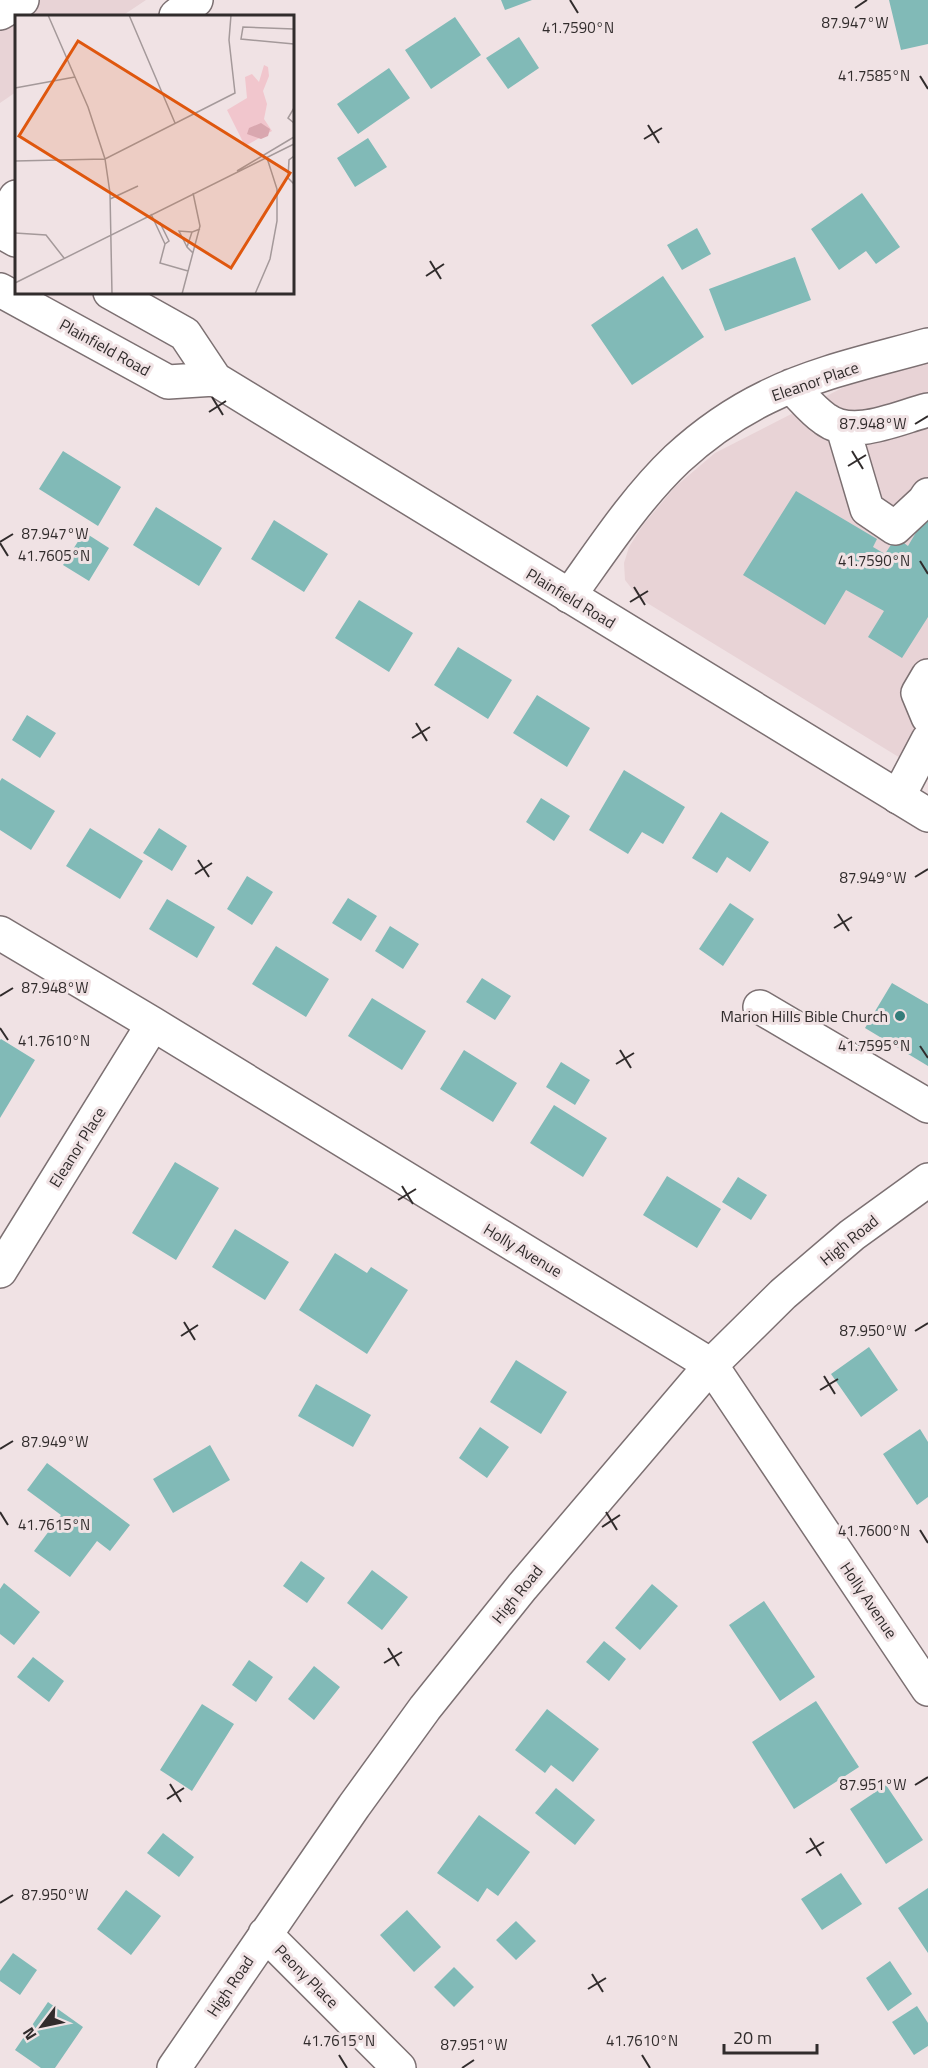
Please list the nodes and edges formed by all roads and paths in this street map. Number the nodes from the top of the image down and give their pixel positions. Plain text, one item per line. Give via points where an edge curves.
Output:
1 (22, 0) edge
2 (196, 0) edge
3 (0, 13) edge
4 (177, 15) edge
5 (15, 199) edge
6 (0, 223) edge
7 (0, 231) edge
8 (15, 239) edge
9 (0, 290) edge
10 (114, 294) edge
11 (928, 345) edge
12 (215, 379) junction
13 (790, 387) junction
14 (928, 410) edge
15 (843, 428) junction
16 (928, 495) edge
17 (569, 596) junction
18 (928, 676) edge
19 (928, 717) edge
20 (928, 740) edge
21 (898, 797) junction
22 (928, 815) edge
23 (0, 933) edge
24 (760, 1007) dead end
25 (153, 1024) junction
26 (928, 1106) edge
27 (928, 1180) edge
28 (0, 1271) edge
29 (711, 1365) junction
30 (928, 1689) edge
31 (266, 1934) junction
32 (174, 2068) edge
33 (399, 2068) edge

1 - 3 street
2 - 4 street
5 - 6 street
7 - 8 street
9 - 12 street, Plainfield Road via 168,381
10 - 12 street, Plainfield Road via 185,334
11 - 13 street, Eleanor Place
12 - 17 street, Plainfield Road
13 - 15 street via 825,419
13 - 17 street, Eleanor Place via 716,427 676,460 646,493
14 - 15 street via 862,428
15 - 16 street via 867,509 895,528
17 - 21 street, Plainfield Road
18 - 19 street via 918,693
20 - 21 street
21 - 22 street, Plainfield Road
23 - 25 street, Holly Avenue
24 - 26 street
25 - 28 street, Eleanor Place
25 - 29 street, Holly Avenue
27 - 29 street, High Road via 852,1235 783,1294
29 - 30 street, Holly Avenue
29 - 31 street, High Road via 425,1708
31 - 32 street, High Road
31 - 33 street, Peony Place

